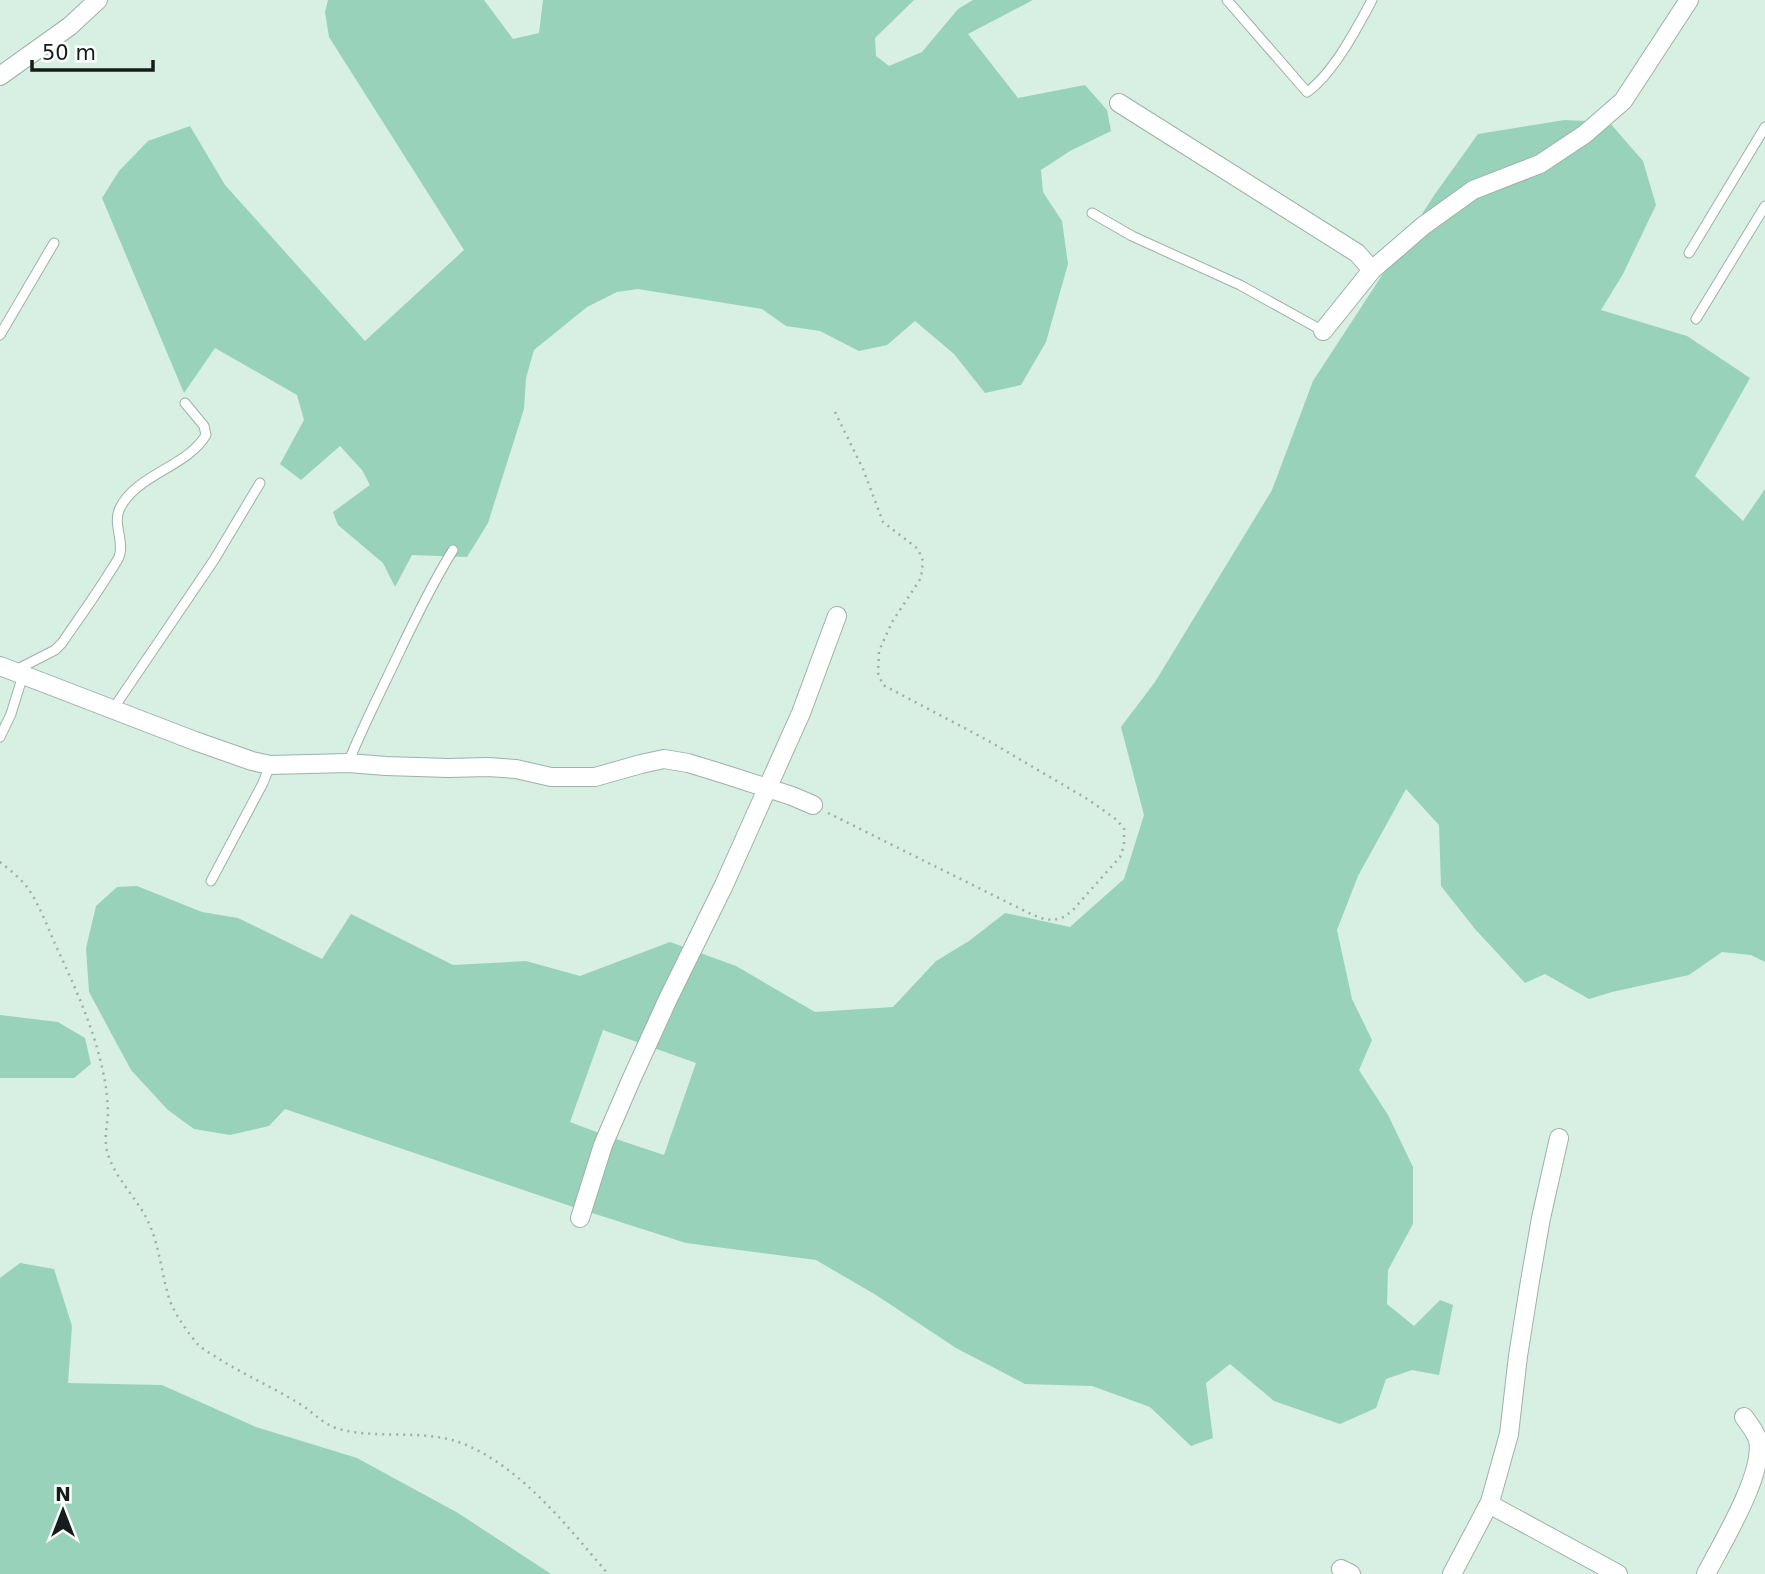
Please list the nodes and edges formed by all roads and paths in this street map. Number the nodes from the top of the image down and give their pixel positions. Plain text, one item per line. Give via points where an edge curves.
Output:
1 (97, 0) edge
2 (1227, 0) edge
3 (1372, 0) edge
4 (1689, 0) edge
5 (0, 76) edge
6 (1119, 103) dead end
7 (1765, 127) edge
8 (1765, 205) edge
9 (1092, 213) dead end
10 (54, 243) dead end
11 (1689, 253) dead end
12 (1372, 270) junction
13 (1696, 318) dead end
14 (1323, 331) joint
15 (0, 335) edge
16 (184, 403) dead end
17 (835, 412) dead end
18 (260, 483) dead end
19 (453, 550) dead end
20 (837, 616) dead end
21 (12, 671) edge
22 (113, 709) junction
23 (0, 737) edge
24 (348, 763) junction
25 (271, 765) junction
26 (768, 788) junction
27 (813, 805) joint
28 (0, 862) edge
29 (211, 881) dead end
30 (1559, 1138) dead end
31 (580, 1218) dead end
32 (1744, 1417) dead end
33 (1489, 1504) junction
34 (608, 1574) edge
35 (1451, 1574) edge
36 (1618, 1574) edge
37 (1706, 1574) edge

1 - 5 street via 70,26
2 - 3 lane via 1307,92 1336,59
4 - 12 street via 1623,101 1586,134 1540,164 1473,190
6 - 12 street via 1357,253
7 - 11 lane
8 - 13 lane
9 - 14 lane
10 - 15 lane
12 - 14 street
16 - 21 lane via 204,426 199,446 138,486 117,519 119,556 62,643
17 - 27 path via 883,522 918,549 923,561 921,578 879,651 878,673 883,685 1089,800 1117,820 1124,829 1125,846 1072,911 1064,918 1044,919
18 - 22 lane
19 - 24 lane
20 - 26 street via 802,713
21 - 22 street
21 - 23 lane via 11,714
22 - 25 street
24 - 25 street
24 - 26 street via 488,767 551,777 595,777 664,760
25 - 29 lane
26 - 27 street
26 - 31 street via 631,1080 603,1145
28 - 34 path via 26,886 38,906 86,1015 102,1060 107,1152 147,1220 170,1300 180,1323 198,1345 338,1429 436,1436 492,1458 560,1517
30 - 33 street via 1530,1282 1510,1434
32 - 37 street via 1758,1441 1759,1461 1752,1487
33 - 35 street
33 - 36 street

